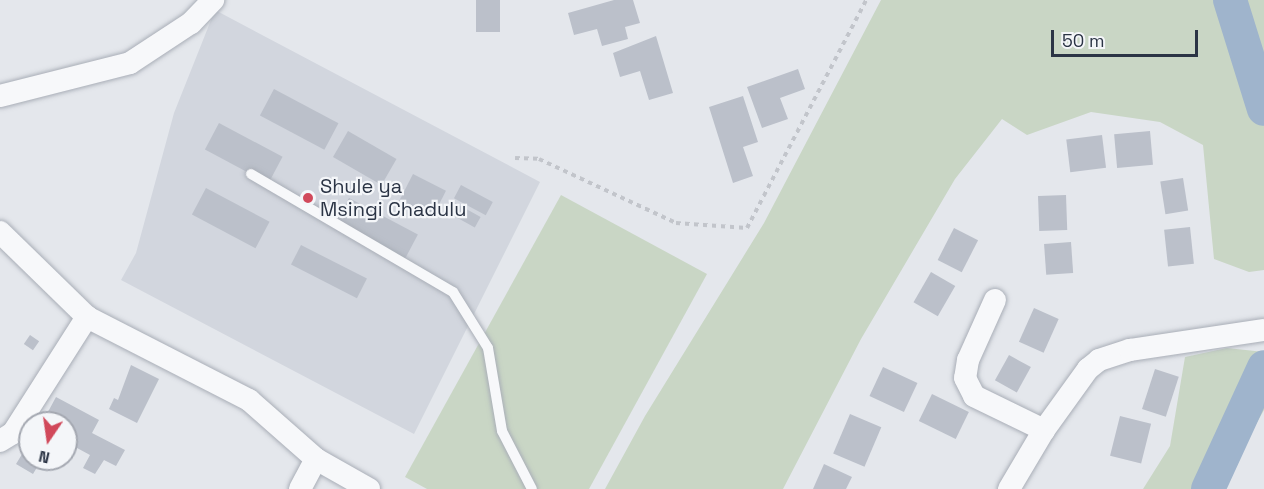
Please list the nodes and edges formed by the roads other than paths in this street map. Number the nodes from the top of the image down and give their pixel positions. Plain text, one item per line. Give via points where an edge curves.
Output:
1 (213, 0) edge
2 (0, 96) edge
3 (251, 174) dead end
4 (0, 232) edge
5 (995, 300) dead end
6 (87, 317) junction
7 (1261, 330) edge
8 (1044, 430) junction
9 (0, 441) edge
10 (316, 459) junction
11 (300, 489) edge
12 (369, 489) edge
13 (532, 489) edge
14 (1009, 489) edge

1 - 2 street via 191,23 130,63
3 - 13 lane via 453,292 488,348 502,431
4 - 6 street
5 - 8 street via 968,360 965,378 974,396
6 - 9 street via 13,433
6 - 10 street via 249,400
7 - 8 street via 1130,350 1098,360
8 - 14 street
10 - 11 street
10 - 12 street

